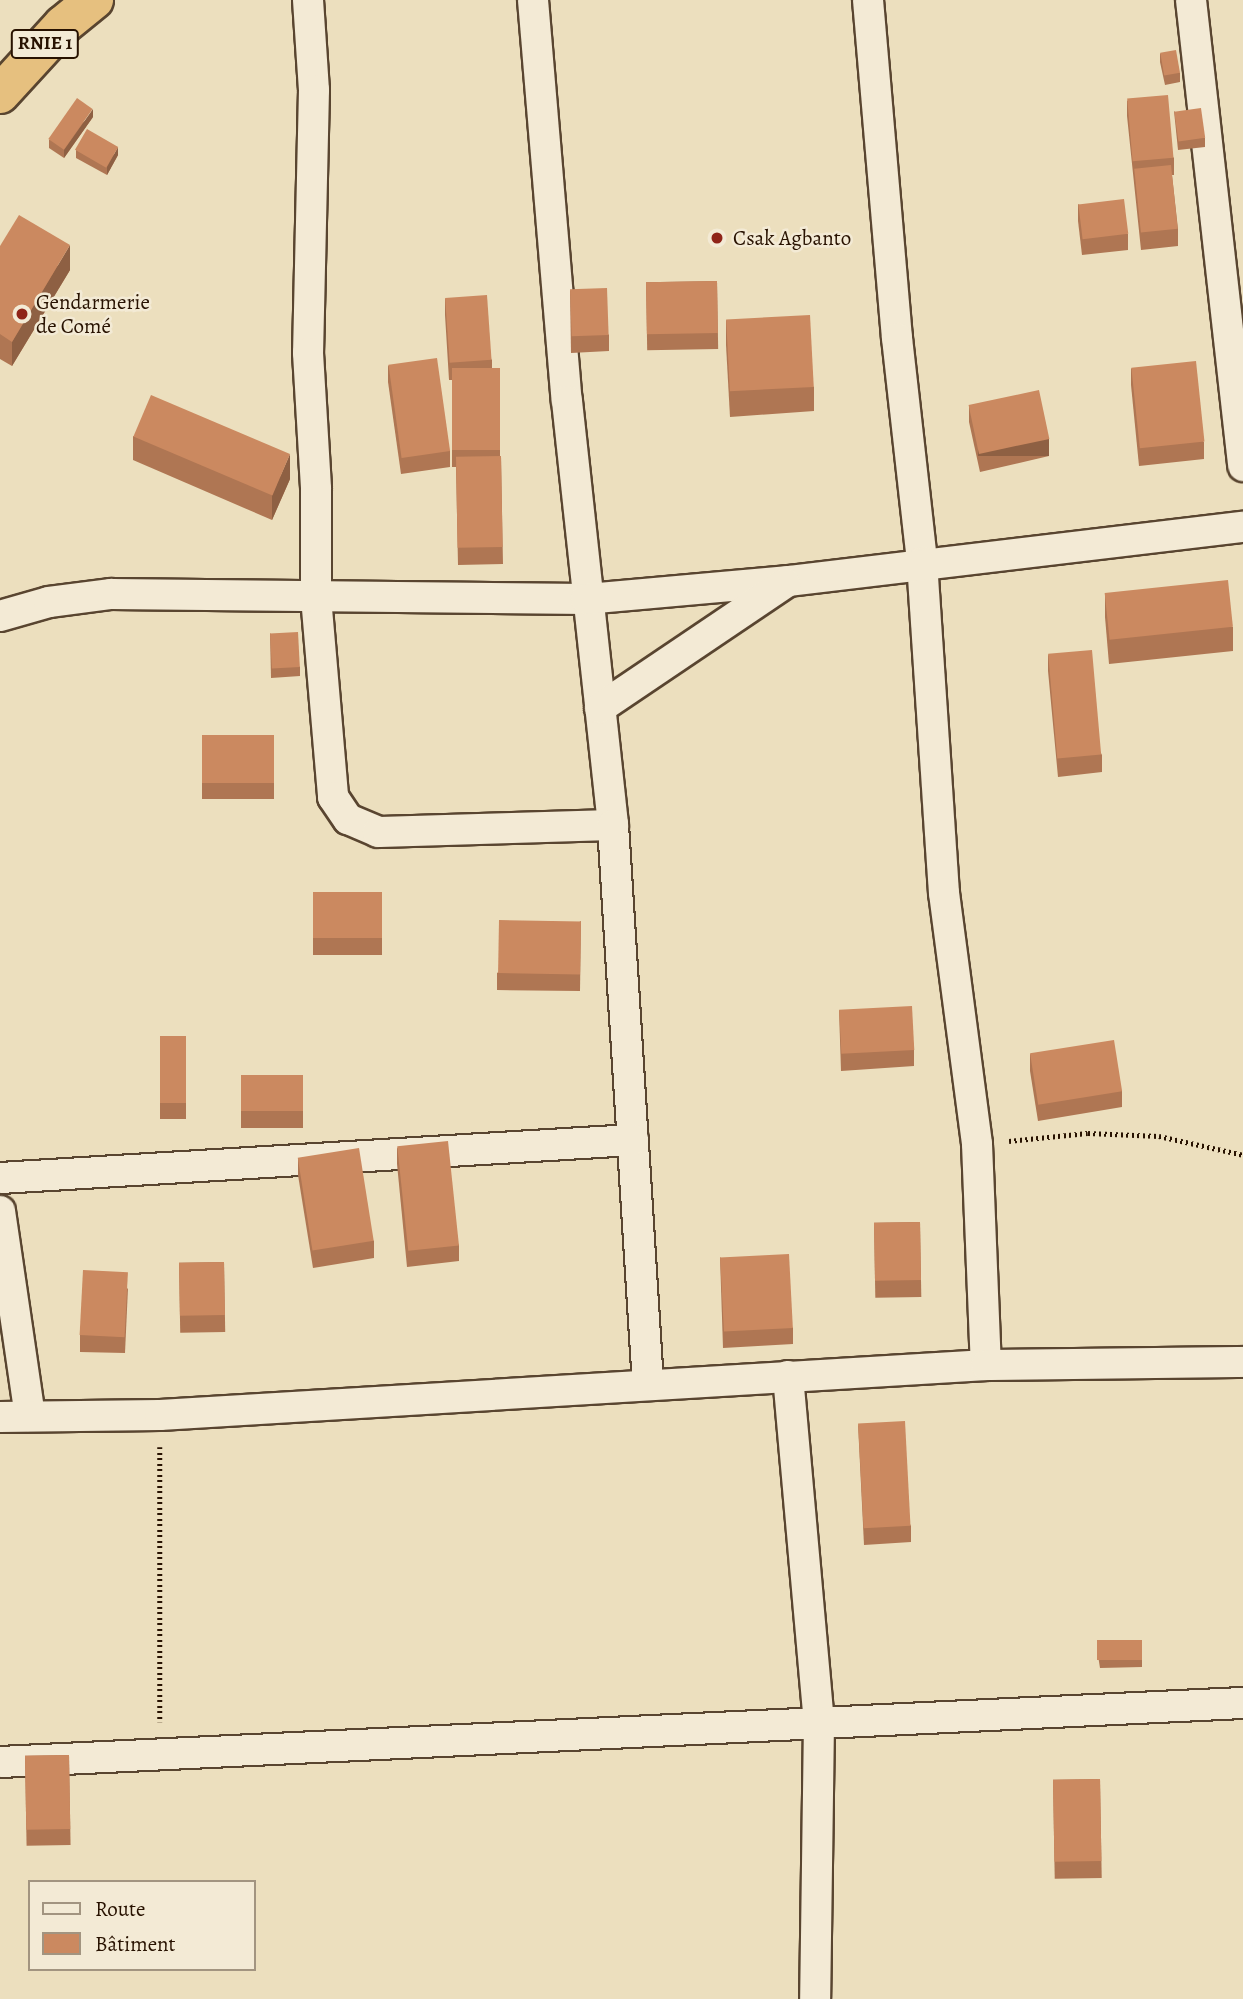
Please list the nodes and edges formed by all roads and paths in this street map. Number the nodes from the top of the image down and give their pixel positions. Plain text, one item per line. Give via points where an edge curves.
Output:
1 (94, 0) edge
2 (308, 0) edge
3 (533, 0) edge
4 (867, 0) edge
5 (1191, 0) edge
6 (0, 94) edge
7 (1243, 466) edge
8 (1243, 527) edge
9 (922, 562) junction
10 (788, 581) junction
11 (316, 597) junction
12 (586, 599) junction
13 (0, 616) edge
14 (600, 708) junction
15 (613, 825) junction
16 (633, 1140) junction
17 (977, 1144) junction
18 (1243, 1155) edge
19 (0, 1178) edge
20 (0, 1211) edge
21 (1243, 1362) edge
22 (986, 1365) junction
23 (788, 1376) junction
24 (648, 1385) junction
25 (160, 1415) junction
26 (30, 1416) junction
27 (0, 1417) edge
28 (1243, 1703) edge
29 (819, 1722) junction
30 (160, 1755) junction
31 (0, 1762) edge
32 (815, 1999) edge

1 - 6 highway, RNIE 1 via 63,25
2 - 11 street via 314,90 307,353 316,489
3 - 12 street
4 - 9 street
5 - 7 street
8 - 9 street
9 - 10 street
9 - 17 street via 944,893
10 - 12 street
10 - 14 street
11 - 12 street
11 - 13 street via 111,594 49,602
11 - 15 street via 333,797 348,819 378,832
12 - 14 street
14 - 15 street
15 - 16 street
16 - 19 street
16 - 24 street
17 - 18 path via 1112,1134 1159,1136
17 - 22 street
20 - 26 street
21 - 22 street
22 - 23 street
23 - 24 street
23 - 29 street
24 - 25 street
25 - 26 street
25 - 30 path
26 - 27 street
28 - 29 street
29 - 30 street
29 - 32 street
30 - 31 street

